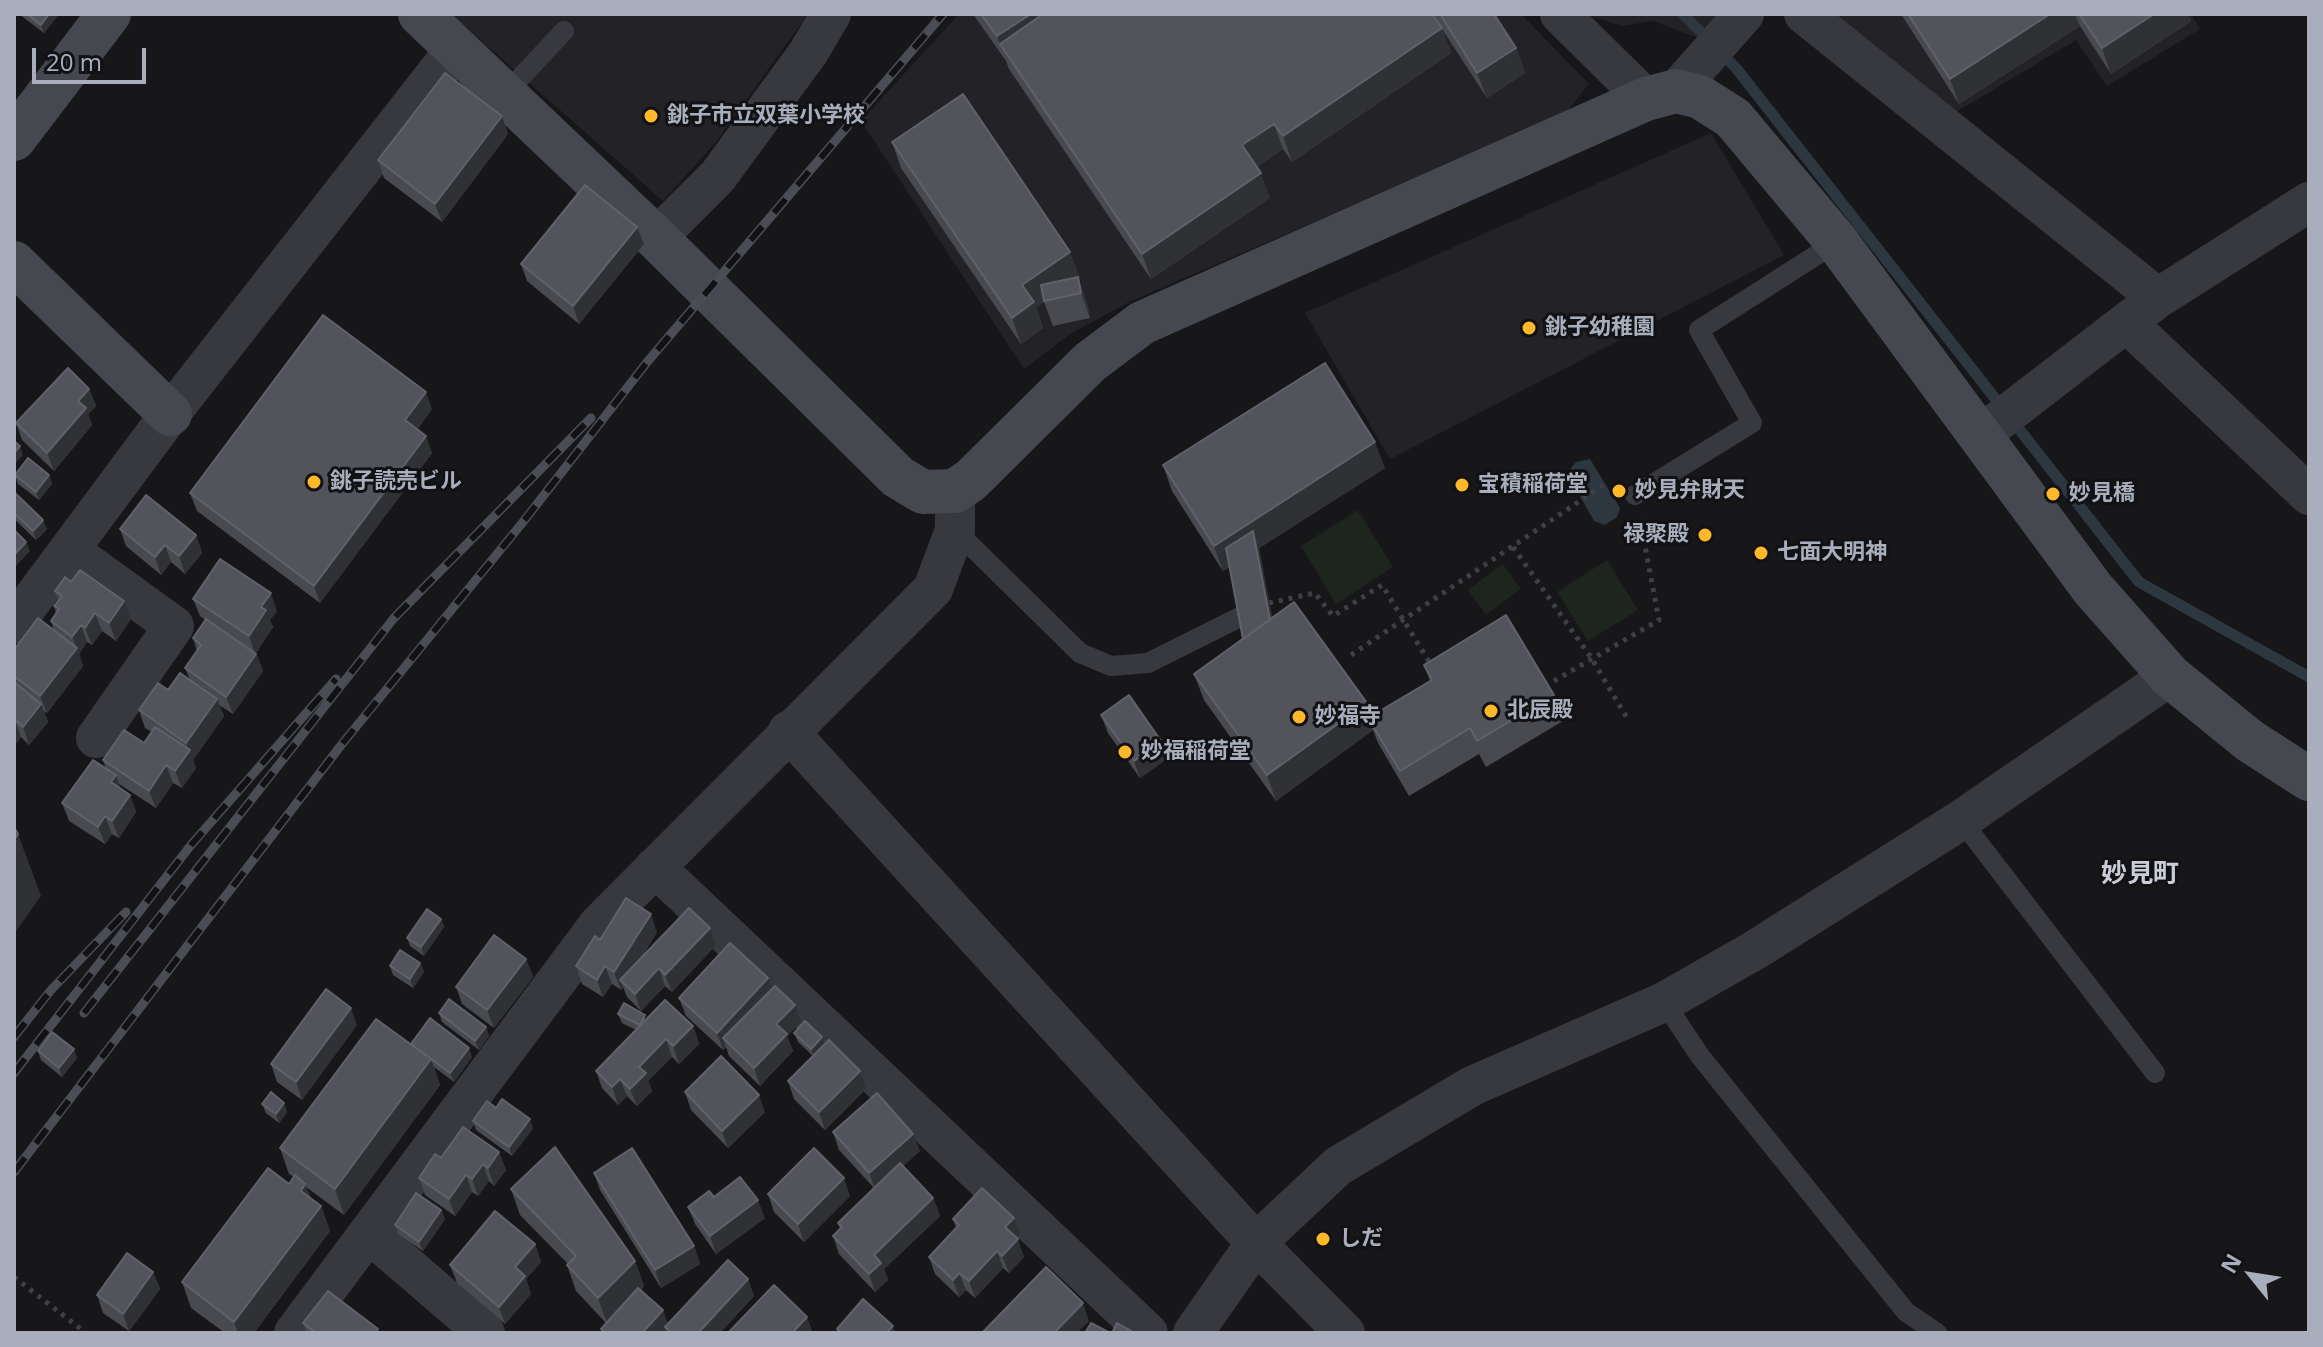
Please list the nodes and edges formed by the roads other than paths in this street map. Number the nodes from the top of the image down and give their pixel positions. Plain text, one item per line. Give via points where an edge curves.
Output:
1 (109, 14) edge
2 (420, 14) edge
3 (831, 14) edge
4 (1560, 14) edge
5 (1744, 14) edge
6 (1804, 14) edge
7 (564, 31) dead end
8 (457, 47) junction
9 (506, 93) junction
10 (1661, 95) junction
11 (14, 139) edge
12 (2309, 202) edge
13 (656, 238) junction
14 (1837, 242) junction
15 (14, 263) edge
16 (2158, 298) junction
17 (2127, 323) junction
18 (170, 414) junction
19 (1979, 436) junction
20 (1635, 495) road end
21 (2309, 495) edge
22 (955, 511) junction
23 (69, 550) junction
24 (1242, 616) edge
25 (14, 624) edge
26 (2170, 676) junction
27 (788, 731) junction
28 (96, 738) dead end
29 (2309, 779) edge
30 (1961, 820) junction
31 (655, 867) junction
32 (1664, 1002) junction
33 (2155, 1073) dead end
34 (370, 1234) junction
35 (1256, 1243) junction
36 (294, 1333) edge
37 (485, 1333) edge
38 (1148, 1333) edge
39 (1193, 1333) edge
40 (1345, 1333) edge
41 (1937, 1333) edge

1 - 11 street
2 - 8 street
3 - 13 street via 718,176
4 - 10 street
5 - 10 street
6 - 16 street
7 - 9 lane
8 - 9 street
8 - 18 street
9 - 13 street
10 - 14 street via 1700,97 1733,118
10 - 22 street via 1142,323 1090,362 971,480
12 - 16 street
13 - 22 street via 898,477
14 - 19 street
14 - 20 lane via 1699,330 1752,423
15 - 18 street
16 - 17 street
17 - 19 street
17 - 21 street
18 - 23 street
19 - 26 street via 2093,589
22 - 24 lane via 1080,653 1111,666 1148,663
22 - 27 street via 933,589
23 - 25 street
23 - 28 street via 174,626
26 - 29 street via 2250,741
26 - 30 street
27 - 31 street
27 - 35 street
30 - 32 street
30 - 33 lane
31 - 34 street via 599,924
31 - 38 street
32 - 35 street via 1472,1086 1338,1166
32 - 41 lane via 1700,1056 1906,1312
34 - 36 street
34 - 37 street
35 - 39 street
35 - 40 street

